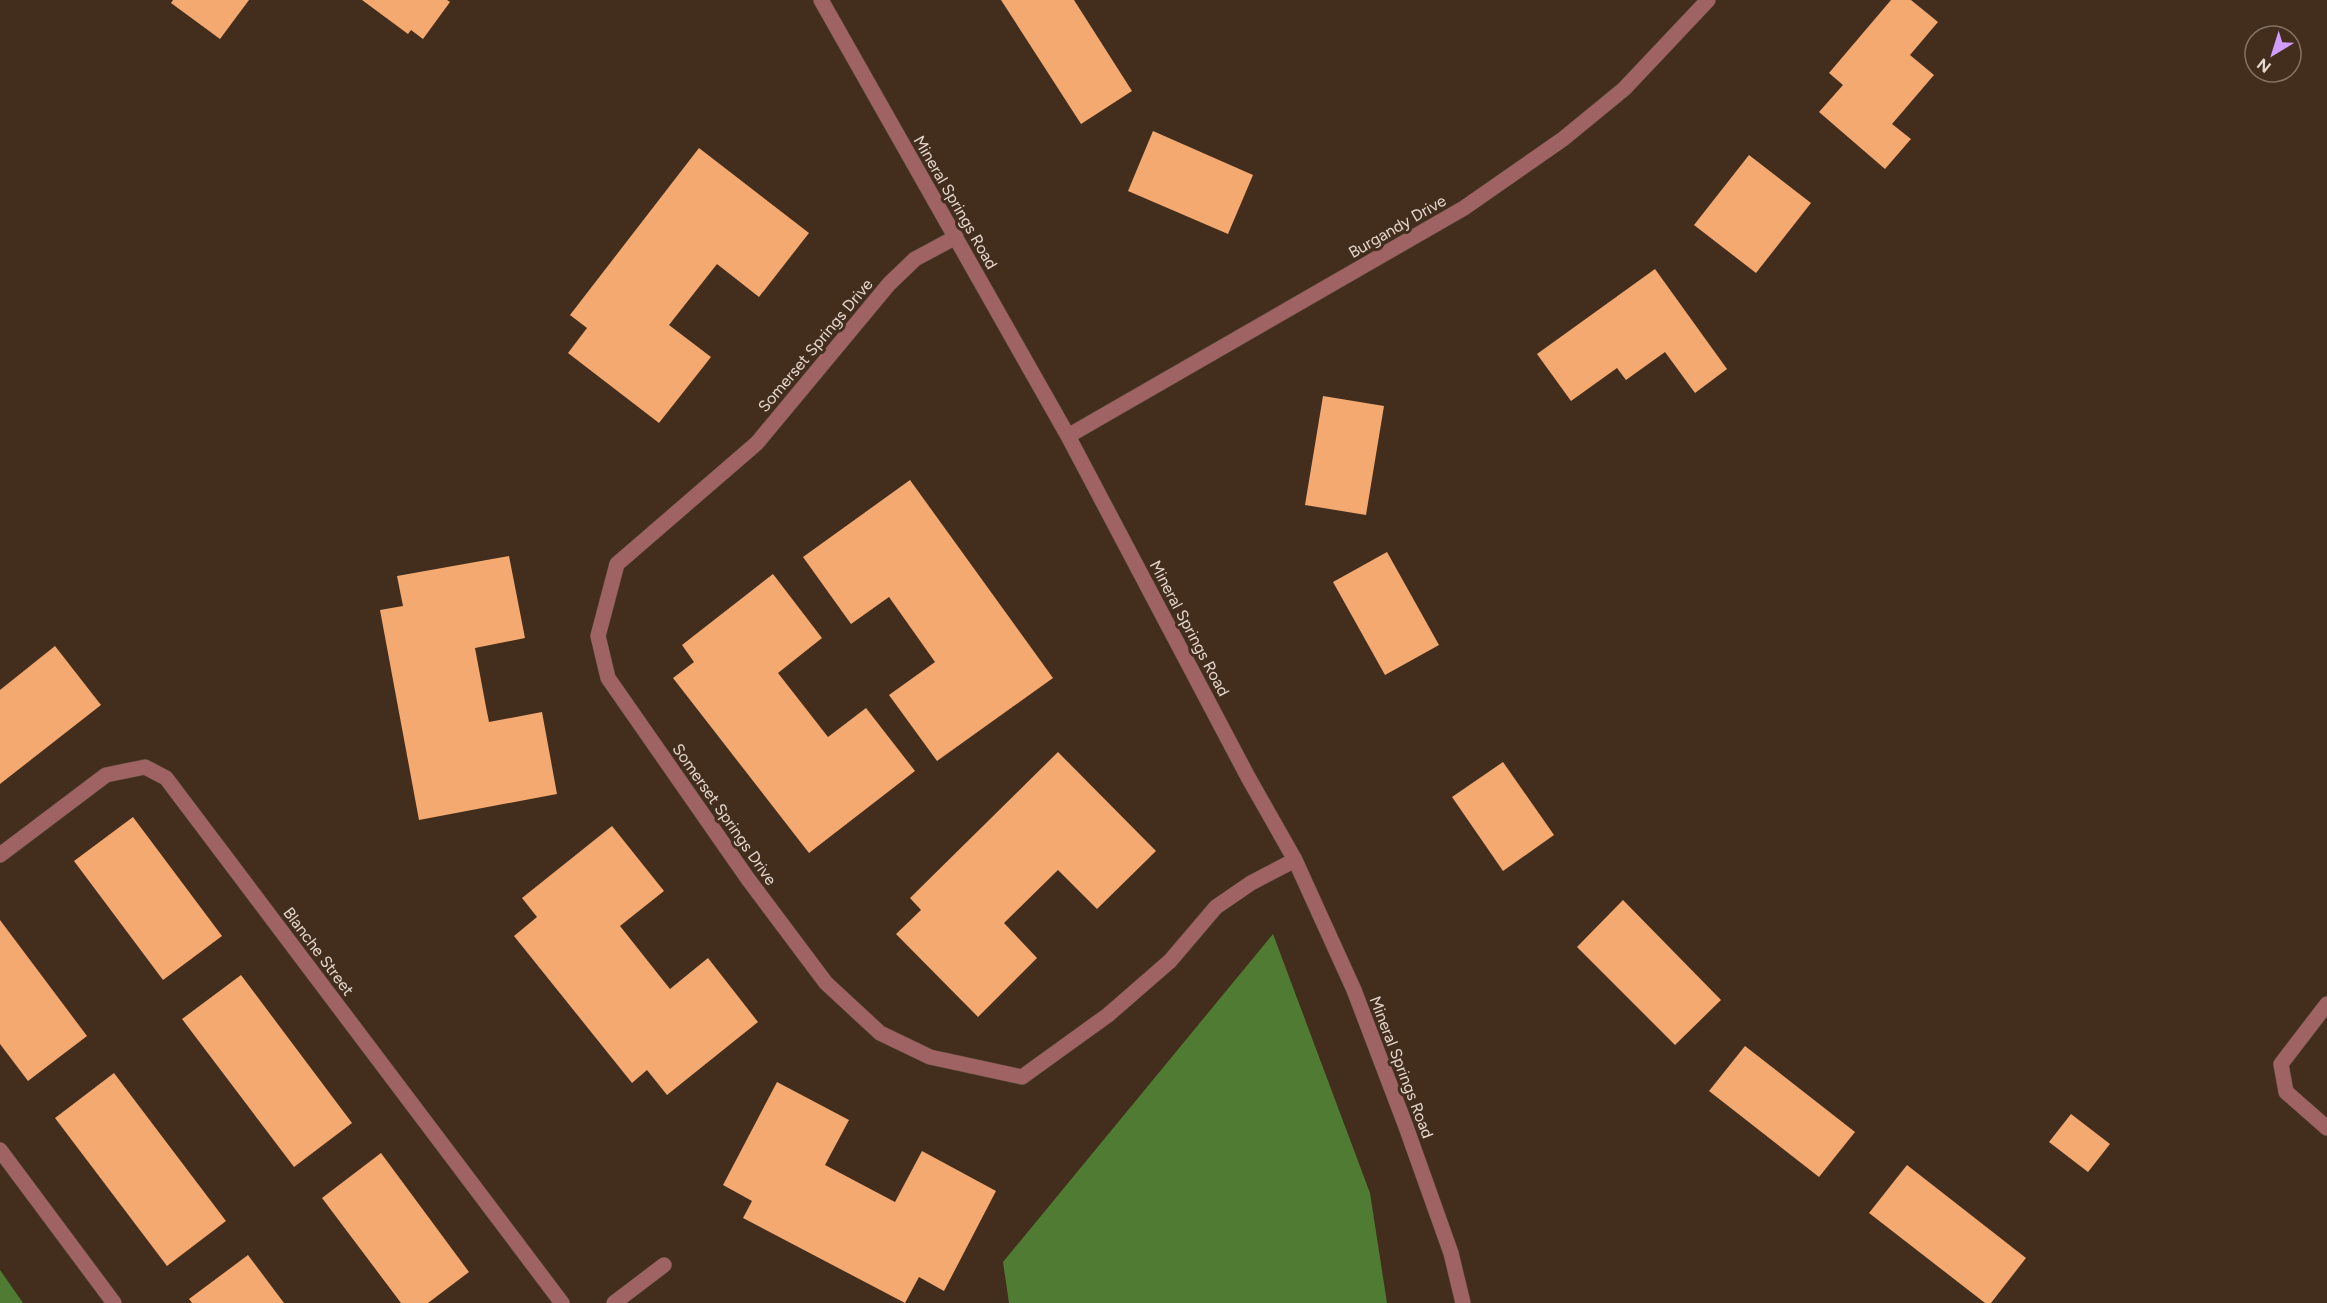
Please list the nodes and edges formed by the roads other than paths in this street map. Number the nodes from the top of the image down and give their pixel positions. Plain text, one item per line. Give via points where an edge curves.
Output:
1 (821, 0) edge
2 (1708, 0) edge
3 (956, 237) junction
4 (1068, 436) junction
5 (0, 855) edge
6 (1295, 860) junction
7 (2327, 1004) edge
8 (2327, 1128) edge
9 (0, 1150) edge
10 (664, 1265) dead end
11 (114, 1303) edge
12 (562, 1303) edge
13 (614, 1303) edge
14 (1463, 1303) edge

1 - 3 street, Mineral Springs Road
2 - 4 street, Burgandy Drive via 1624,90 1563,139 1464,208
3 - 4 street, Mineral Springs Road
3 - 6 street, Somerset Springs Drive via 915,259 888,284 757,443 617,564 598,636 608,678 826,983 880,1033 930,1057 1022,1077 1108,1015 1170,961 1216,907
4 - 6 street, Mineral Springs Road
5 - 12 street, Blanche Street via 106,775 145,766 166,778
6 - 14 street, Mineral Springs Road via 1354,990 1405,1124 1451,1252
7 - 8 street via 2281,1064 2286,1092
9 - 11 street
10 - 13 street

